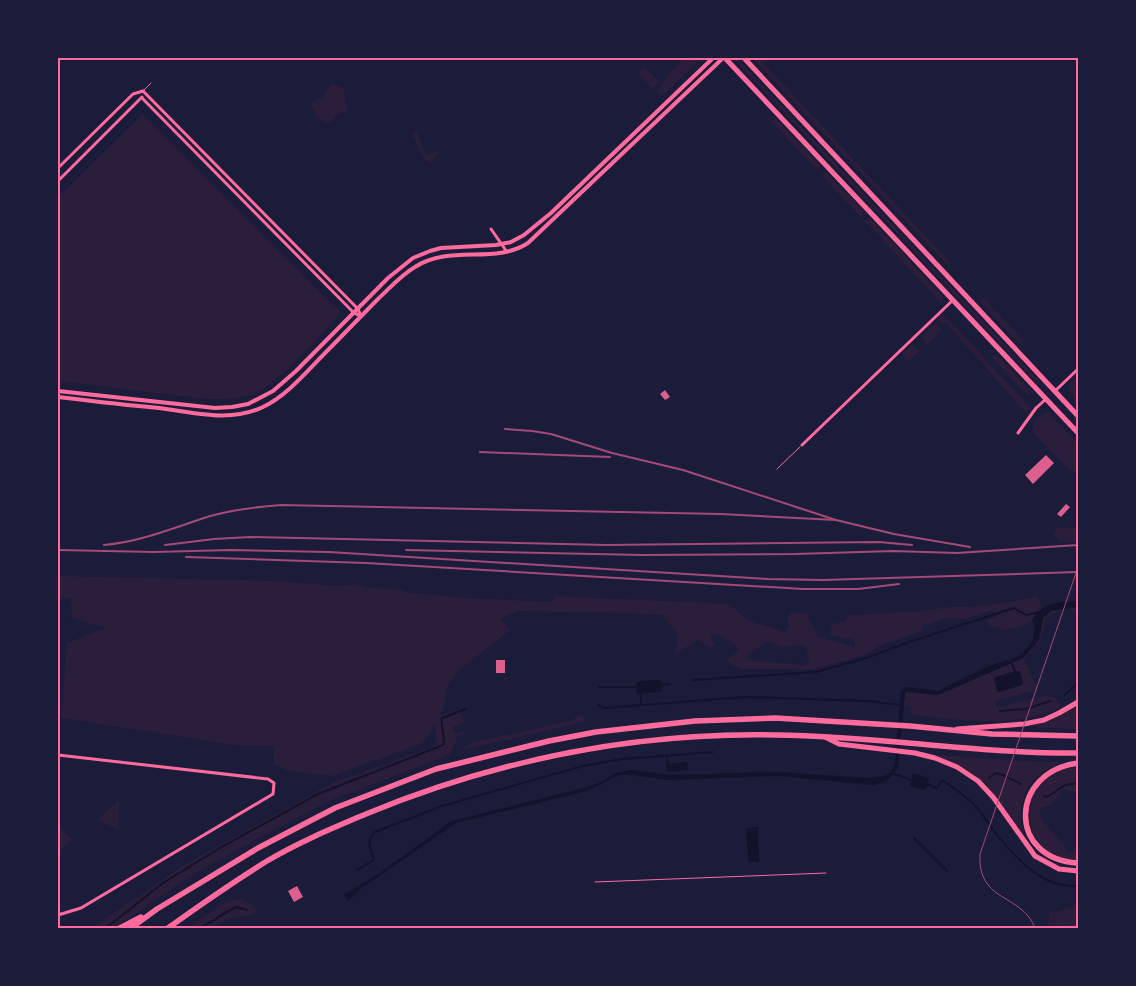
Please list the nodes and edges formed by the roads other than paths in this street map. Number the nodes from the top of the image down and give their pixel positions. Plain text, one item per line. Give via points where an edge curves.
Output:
1 (713, 58) edge
2 (724, 58) edge
3 (744, 58) edge
4 (151, 83) dead end
5 (143, 91) junction
6 (142, 98) junction
7 (58, 168) edge
8 (58, 181) edge
9 (491, 228) dead end
10 (503, 244) junction
11 (507, 252) junction
12 (953, 300) junction
13 (358, 309) junction
14 (354, 313) junction
15 (361, 316) junction
16 (1078, 369) edge
17 (58, 391) edge
18 (1055, 391) junction
19 (58, 397) edge
20 (1046, 399) junction
21 (1078, 416) edge
22 (1018, 433) dead end
23 (1078, 433) edge
24 (802, 445) joint
25 (777, 468) dead end
26 (1078, 702) edge
27 (952, 730) junction
28 (1078, 736) edge
29 (824, 737) junction
30 (1078, 753) edge
31 (58, 755) edge
32 (1078, 763) edge
33 (1078, 863) edge
34 (1078, 871) edge
35 (826, 873) dead end
36 (595, 882) dead end
37 (156, 909) junction
38 (58, 915) edge
39 (120, 928) edge
40 (131, 928) edge
41 (168, 928) edge

1 - 10 street via 551,213 520,238
2 - 11 street via 532,240
2 - 12 main road
3 - 18 main road
4 - 5 lane
5 - 6 street
5 - 7 street via 133,94
5 - 13 street
6 - 8 street
6 - 14 street
9 - 10 street
10 - 11 street
10 - 13 street via 448,247 424,253 399,268
11 - 15 street via 451,255 424,262 400,278
12 - 20 main road
12 - 24 street
13 - 14 street
13 - 15 street
14 - 15 street
14 - 17 street via 278,388 243,406 180,405
15 - 19 street via 289,389 271,403 251,412 217,416
16 - 18 street
18 - 20 main road
18 - 21 main road
20 - 22 street
20 - 23 main road
24 - 25 lane
26 - 27 main road via 1044,720
27 - 28 highway
27 - 37 highway via 785,718 695,721 596,732 502,752 436,769 335,808 258,848
29 - 30 highway
29 - 34 main road via 839,744 908,752 946,762 968,774 993,797 1035,856 1059,869
29 - 41 highway via 745,735 646,740 552,756 445,784 331,828 268,861
31 - 38 street via 268,779 274,783 275,789 273,794 81,908
32 - 33 highway via 1050,772 1036,784 1029,796 1026,823 1041,849 1057,859
35 - 36 lane
37 - 39 highway
37 - 40 highway

